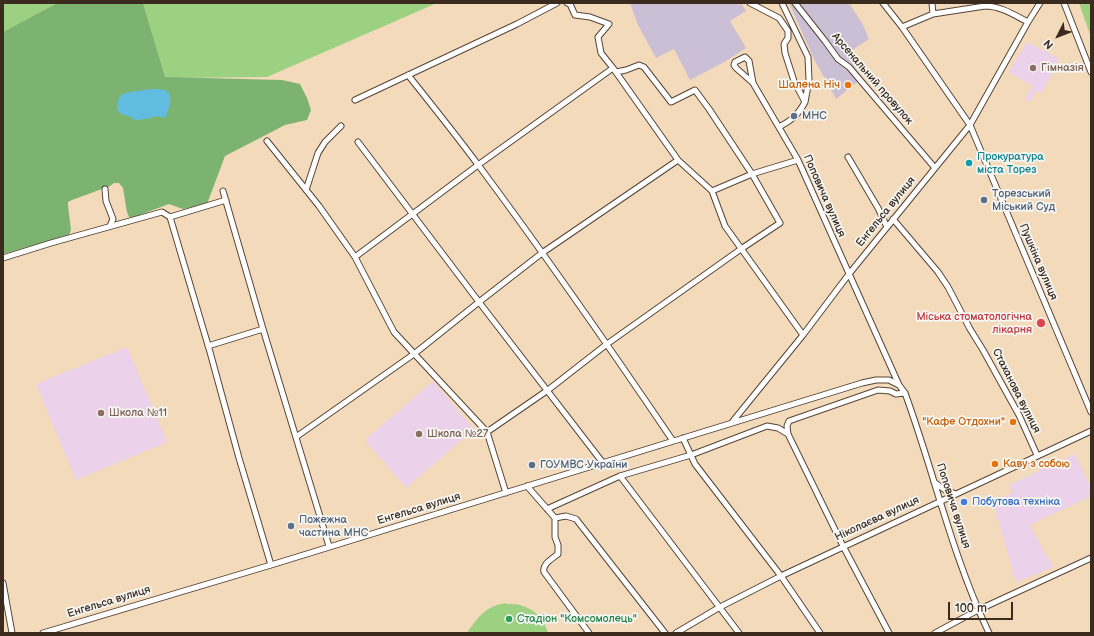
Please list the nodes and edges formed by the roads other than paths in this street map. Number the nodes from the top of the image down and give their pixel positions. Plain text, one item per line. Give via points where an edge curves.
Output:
1 (557, 3) edge
2 (568, 3) edge
3 (750, 3) edge
4 (782, 3) edge
5 (795, 3) edge
6 (883, 3) edge
7 (932, 3) edge
8 (1040, 3) edge
9 (1064, 3) edge
10 (933, 14) junction
11 (1028, 22) junction
12 (902, 27) junction
13 (614, 70) junction
14 (1091, 72) edge
15 (408, 75) junction
16 (753, 83) junction
17 (355, 100) dead end
18 (805, 102) junction
19 (970, 125) junction
20 (341, 126) dead end
21 (779, 127) junction
22 (267, 141) dead end
23 (358, 142) dead end
24 (848, 157) dead end
25 (678, 160) junction
26 (798, 160) junction
27 (478, 165) junction
28 (935, 168) junction
29 (752, 174) junction
30 (105, 189) dead end
31 (306, 190) junction
32 (223, 191) dead end
33 (712, 192) junction
34 (226, 200) junction
35 (413, 214) junction
36 (170, 217) junction
37 (893, 220) junction
38 (110, 226) junction
39 (887, 227) junction
40 (741, 249) junction
41 (542, 253) junction
42 (355, 257) junction
43 (3, 258) edge
44 (849, 274) junction
45 (478, 302) junction
46 (263, 329) junction
47 (803, 335) junction
48 (607, 344) junction
49 (208, 346) junction
50 (414, 354) junction
51 (899, 385) junction
52 (548, 390) junction
53 (905, 393) junction
54 (1091, 412) edge
55 (732, 422) junction
56 (1091, 431) edge
57 (487, 432) junction
58 (788, 434) junction
59 (296, 437) junction
60 (683, 438) junction
61 (673, 441) junction
62 (691, 455) junction
63 (1037, 455) junction
64 (603, 463) junction
65 (620, 476) junction
66 (934, 482) junction
67 (527, 486) junction
68 (506, 493) junction
69 (956, 494) junction
70 (941, 501) junction
71 (547, 509) junction
72 (555, 518) junction
73 (330, 546) junction
74 (843, 546) junction
75 (1091, 558) edge
76 (271, 565) junction
77 (781, 576) junction
78 (3, 583) edge
79 (720, 607) junction
80 (978, 610) junction
81 (943, 631) edge
82 (50, 632) edge
83 (12, 633) edge
84 (43, 633) edge
85 (589, 633) edge
86 (665, 633) edge
87 (676, 633) edge
88 (739, 633) edge
89 (820, 633) edge
90 (889, 633) edge
91 (935, 633) edge
92 (989, 633) edge

1 - 15 street
2 - 13 street via 575,15 609,24 598,37 601,54
3 - 18 street via 779,18 788,30 788,38 784,44 785,53 794,81
4 - 18 street via 808,57 809,80
5 - 28 street, Арсенальний провулок via 838,59 849,66
6 - 12 street, Пушкіна вулиця
7 - 10 street
8 - 11 street, Енгельса вулиця
9 - 14 street
10 - 11 street via 993,6
10 - 12 street
11 - 19 street, Енгельса вулиця
12 - 19 street, Пушкіна вулиця
13 - 25 street
13 - 27 street
13 - 29 street via 626,70 639,65 644,67 671,102 695,90
15 - 17 street
15 - 27 street
16 - 16 street, Поповича вулиця via 749,61 745,57 735,62 736,68
16 - 21 street, Поповича вулиця
18 - 21 street via 793,119
19 - 28 street, Енгельса вулиця
19 - 54 street, Пушкіна вулиця
20 - 31 street via 318,153
21 - 26 street, Поповича вулиця
22 - 31 street
23 - 35 street
24 - 39 street
25 - 33 street
25 - 41 street
26 - 29 street
26 - 44 street, Поповича вулиця
27 - 35 street
27 - 41 street
28 - 37 street, Енгельса вулиця
29 - 33 street
29 - 40 street via 780,223
30 - 38 street via 106,201 113,219
31 - 42 street
32 - 34 street
33 - 40 street via 725,226
34 - 36 street
34 - 46 street
35 - 42 street
35 - 45 street
36 - 38 street via 162,212
36 - 49 street
37 - 39 street, Енгельса вулиця
37 - 63 street, Стаханова вулиця via 948,287 1019,415
38 - 43 street
39 - 44 street, Енгельса вулиця
40 - 47 street
40 - 48 street
41 - 45 street
41 - 48 street
42 - 50 street via 394,332
44 - 47 street, Енгельса вулиця
44 - 51 street, Поповича вулиця
45 - 50 street
45 - 52 street
46 - 49 street
46 - 59 street
47 - 55 street, Енгельса вулиця
48 - 52 street
48 - 61 street
49 - 76 street
50 - 57 street
50 - 59 street
51 - 53 street, Поповича вулиця
51 - 55 street, Енгельса вулиця via 889,380 862,383
52 - 57 street
52 - 64 street
53 - 58 street via 878,390 789,421
53 - 66 street, Поповича вулиця
55 - 60 street, Енгельса вулиця
56 - 63 street, Ніколаєва вулиця
57 - 68 street
58 - 62 street via 778,428 767,426
58 - 74 street
59 - 73 street
60 - 61 street, Енгельса вулиця
60 - 62 street
61 - 64 street, Енгельса вулиця
62 - 65 street
62 - 77 street
63 - 69 street, Ніколаєва вулиця
64 - 67 street, Енгельса вулиця
65 - 71 street
65 - 79 street
66 - 69 street
66 - 70 street, Поповича вулиця
67 - 68 street, Енгельса вулиця
67 - 71 street
68 - 73 street, Енгельса вулиця
69 - 70 street, Ніколаєва вулиця
70 - 74 street, Ніколаєва вулиця
70 - 80 street, Поповича вулиця
71 - 72 street
72 - 85 street via 558,554 544,565 543,569
72 - 86 street via 566,516 576,519
73 - 76 street, Енгельса вулиця
74 - 77 street, Ніколаєва вулиця
74 - 90 street
75 - 80 street
76 - 82 street, Енгельса вулиця
77 - 79 street, Ніколаєва вулиця
77 - 89 street
78 - 83 street
79 - 87 street, Ніколаєва вулиця
79 - 88 street
80 - 81 street
80 - 92 street, Поповича вулиця
81 - 91 street
82 - 84 street, Енгельса вулиця

